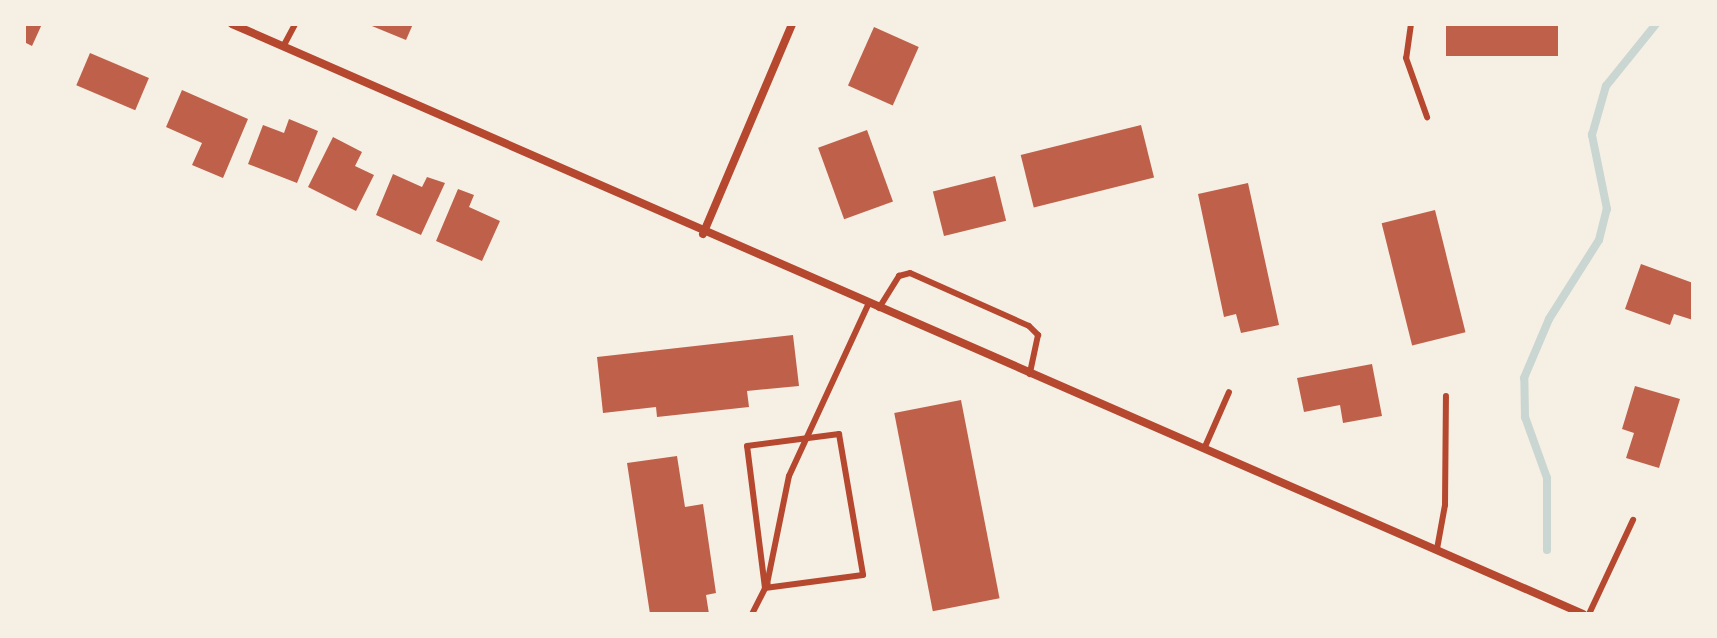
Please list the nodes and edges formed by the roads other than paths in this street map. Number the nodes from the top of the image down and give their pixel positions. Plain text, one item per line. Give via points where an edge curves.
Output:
1 (232, 24) edge
2 (295, 24) edge
3 (792, 24) edge
4 (1411, 24) edge
5 (284, 45) junction
6 (1427, 117) dead end
7 (703, 234) junction
8 (868, 305) junction
9 (878, 309) junction
10 (1030, 374) junction
11 (1229, 392) dead end
12 (1446, 396) dead end
13 (808, 439) junction
14 (1204, 449) junction
15 (1633, 520) dead end
16 (1437, 549) junction
17 (765, 588) junction
18 (752, 614) edge
19 (1586, 614) edge

1 - 5 street
2 - 5 lane
3 - 7 street
4 - 6 lane via 1406,58
5 - 7 street
7 - 8 street
8 - 9 street
8 - 13 lane
9 - 10 street
9 - 10 lane via 899,276 910,273 1029,326 1038,335
10 - 14 street
11 - 14 lane
12 - 16 lane via 1445,505
13 - 17 lane via 789,476
13 - 17 lane via 747,446
13 - 17 lane via 839,434 863,575
14 - 16 street
15 - 19 lane
16 - 19 street
17 - 18 lane

